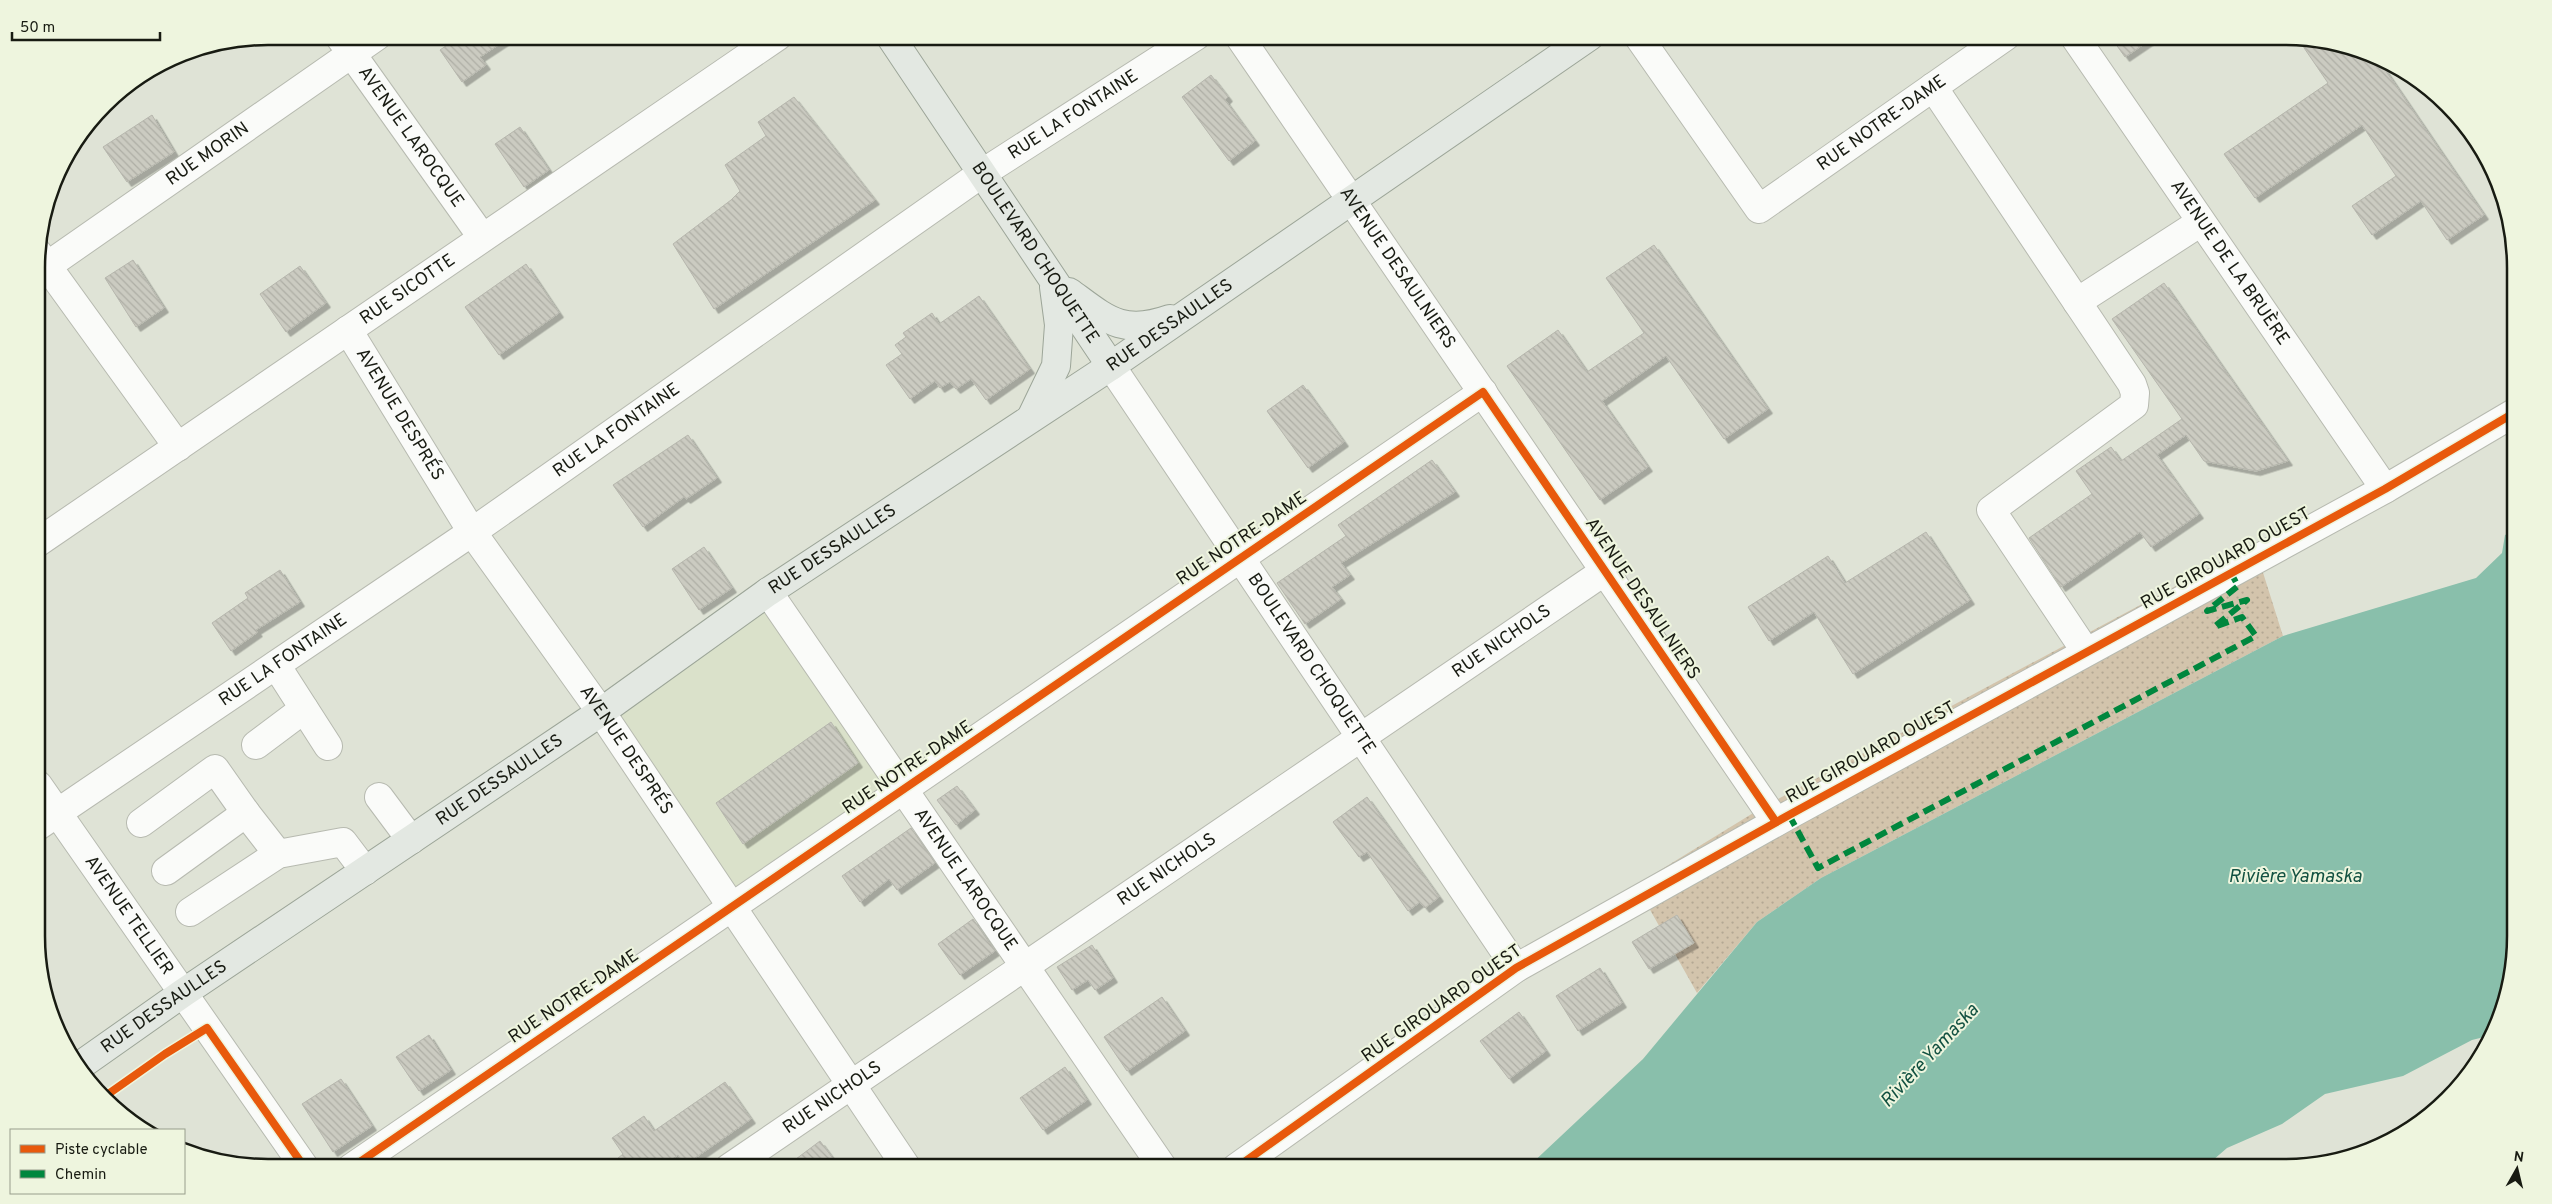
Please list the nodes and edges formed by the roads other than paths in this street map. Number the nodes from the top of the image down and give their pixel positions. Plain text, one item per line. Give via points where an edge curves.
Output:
1 (346, 45) edge
2 (765, 45) edge
3 (896, 45) edge
4 (1182, 45) edge
5 (1245, 45) edge
6 (1577, 45) edge
7 (1644, 45) edge
8 (1993, 45) edge
9 (2080, 45) edge
10 (1933, 88) junction
11 (981, 174) junction
12 (1351, 200) junction
13 (2201, 222) junction
14 (482, 237) junction
15 (45, 260) edge
16 (45, 271) edge
17 (1053, 281) junction
18 (2077, 302) junction
19 (1186, 314) junction
20 (348, 330) junction
21 (1110, 366) junction
22 (1482, 392) junction
23 (2507, 417) edge
24 (1030, 419) junction
25 (178, 447) junction
26 (2385, 489) junction
27 (472, 532) junction
28 (45, 538) edge
29 (1240, 558) junction
30 (1605, 571) junction
31 (768, 592) junction
32 (2086, 652) junction
33 (276, 665) junction
34 (304, 710) junction
35 (601, 712) junction
36 (1361, 737) junction
37 (256, 745) dead end
38 (328, 746) dead end
39 (904, 789) junction
40 (379, 798) dead end
41 (246, 813) junction
42 (48, 819) edge
43 (1776, 822) junction
44 (141, 823) dead end
45 (410, 840) junction
46 (278, 854) junction
47 (166, 870) dead end
48 (365, 871) junction
49 (731, 908) junction
50 (190, 912) dead end
51 (1025, 966) junction
52 (1516, 968) junction
53 (183, 994) junction
54 (85, 1062) edge
55 (851, 1084) junction
56 (298, 1159) edge
57 (364, 1159) edge
58 (742, 1159) edge
59 (901, 1159) edge
60 (1157, 1159) edge
61 (1249, 1159) edge

1 - 14 street, AVENUE LAROCQUE
1 - 15 street, RUE MORIN
2 - 14 street, RUE SICOTTE
3 - 11 main road, BOULEVARD CHOQUETTE
4 - 11 street, RUE LA FONTAINE
5 - 12 street, AVENUE DESAULNIERS
6 - 12 main road, RUE DESSAULLES
7 - 10 street, RUE NOTRE-DAME via 1759,209
8 - 10 street, RUE NOTRE-DAME
9 - 13 street, AVENUE DE LA BRUÈRE
10 - 18 street
11 - 17 main road, BOULEVARD CHOQUETTE
11 - 27 street, RUE LA FONTAINE
12 - 19 main road, RUE DESSAULLES
12 - 22 street, AVENUE DESAULNIERS
13 - 18 street
13 - 26 street, AVENUE DE LA BRUÈRE
14 - 20 street, RUE SICOTTE
16 - 25 street
17 - 19 main road via 1108,320 1121,325 1159,323
17 - 21 main road, BOULEVARD CHOQUETTE
17 - 24 main road via 1059,325 1056,366
18 - 32 street via 2132,384 2134,405 1991,510
19 - 21 main road, RUE DESSAULLES
20 - 25 street, RUE SICOTTE
20 - 27 street, AVENUE DESPRÉS
21 - 24 main road, RUE DESSAULLES
21 - 29 street, BOULEVARD CHOQUETTE
22 - 29 street, RUE NOTRE-DAME
22 - 30 street, AVENUE DESAULNIERS
23 - 26 street, RUE GIROUARD OUEST
24 - 31 main road, RUE DESSAULLES
25 - 28 street, RUE SICOTTE
26 - 32 street, RUE GIROUARD OUEST
27 - 33 street, RUE LA FONTAINE
27 - 35 street, AVENUE DESPRÉS
29 - 36 street, BOULEVARD CHOQUETTE
29 - 39 street, RUE NOTRE-DAME
30 - 36 street, RUE NICHOLS
30 - 43 street, AVENUE DESAULNIERS
31 - 35 main road, RUE DESSAULLES
31 - 39 street, AVENUE LAROCQUE
32 - 43 street, RUE GIROUARD OUEST
33 - 34 street
33 - 42 street, RUE LA FONTAINE
34 - 37 street
34 - 38 street
35 - 45 main road, RUE DESSAULLES
35 - 49 street, AVENUE DESPRÉS
36 - 51 street, RUE NICHOLS
36 - 52 street, BOULEVARD CHOQUETTE
39 - 49 street, RUE NOTRE-DAME
39 - 51 street, AVENUE LAROCQUE
40 - 45 street
41 - 44 street via 215,769
41 - 46 street
41 - 47 street
42 - 53 street, AVENUE TELLIER
43 - 52 street, RUE GIROUARD OUEST
45 - 48 main road, RUE DESSAULLES
46 - 48 street via 343,842
46 - 50 street
48 - 53 main road, RUE DESSAULLES
49 - 55 street, AVENUE DESPRÉS
49 - 57 street, RUE NOTRE-DAME
51 - 55 street, RUE NICHOLS
51 - 60 street, AVENUE LAROCQUE
52 - 61 street, RUE GIROUARD OUEST
53 - 54 main road, RUE DESSAULLES
53 - 56 street, AVENUE TELLIER
55 - 58 street, RUE NICHOLS
55 - 59 street, AVENUE DESPRÉS

